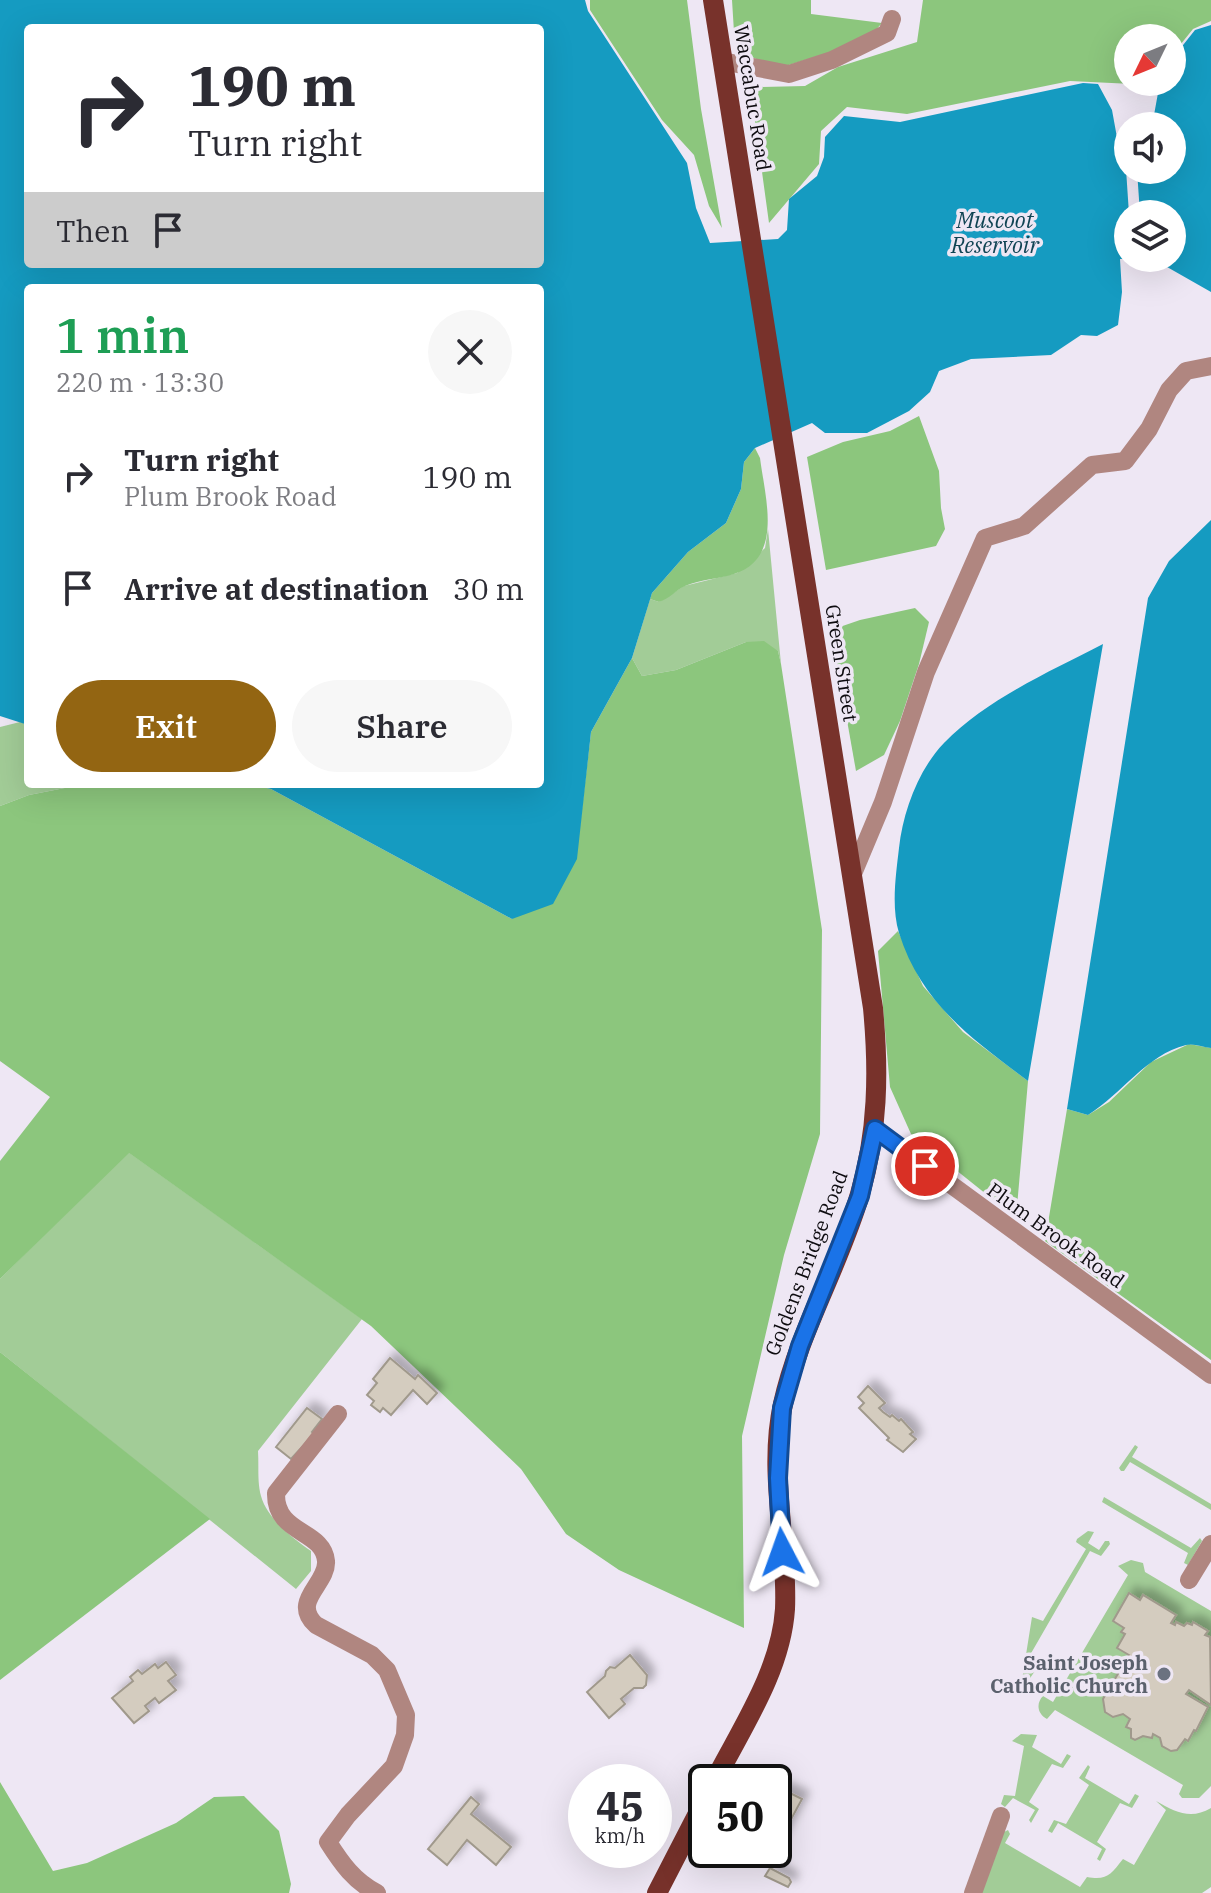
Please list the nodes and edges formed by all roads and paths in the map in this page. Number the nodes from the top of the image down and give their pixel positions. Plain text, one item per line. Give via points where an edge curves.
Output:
1 (713, 0) edge
2 (892, 19) dead end
3 (722, 61) junction
4 (746, 204) joint
5 (1211, 366) edge
6 (852, 876) junction
7 (875, 1129) junction
8 (1211, 1375) edge
9 (338, 1414) dead end
10 (1211, 1544) edge
11 (1189, 1580) dead end
12 (723, 1764) edge
13 (1001, 1816) dead end
14 (688, 1833) edge
15 (377, 1893) edge
16 (657, 1893) edge
17 (973, 1893) edge

1 - 3 main road, Waccabuc Road
2 - 3 street via 887,33 804,72
3 - 4 main road, Waccabuc Road
4 - 6 main road, Green Street
5 - 6 street via 1186,371 1125,461 1092,465 1024,526 985,538 926,672
6 - 7 main road, Green Street via 877,1047
7 - 8 street, Plum Brook Road
7 - 12 main road, Goldens Bridge Road via 860,1196 800,1346 782,1408 778,1478 785,1611 780,1638 762,1689
9 - 15 street via 276,1493 276,1504 286,1521 317,1544 325,1557 325,1569 309,1600 309,1618 372,1655 387,1670 406,1715 394,1766 328,1842 346,1869
10 - 11 street
13 - 17 street
14 - 16 main road

